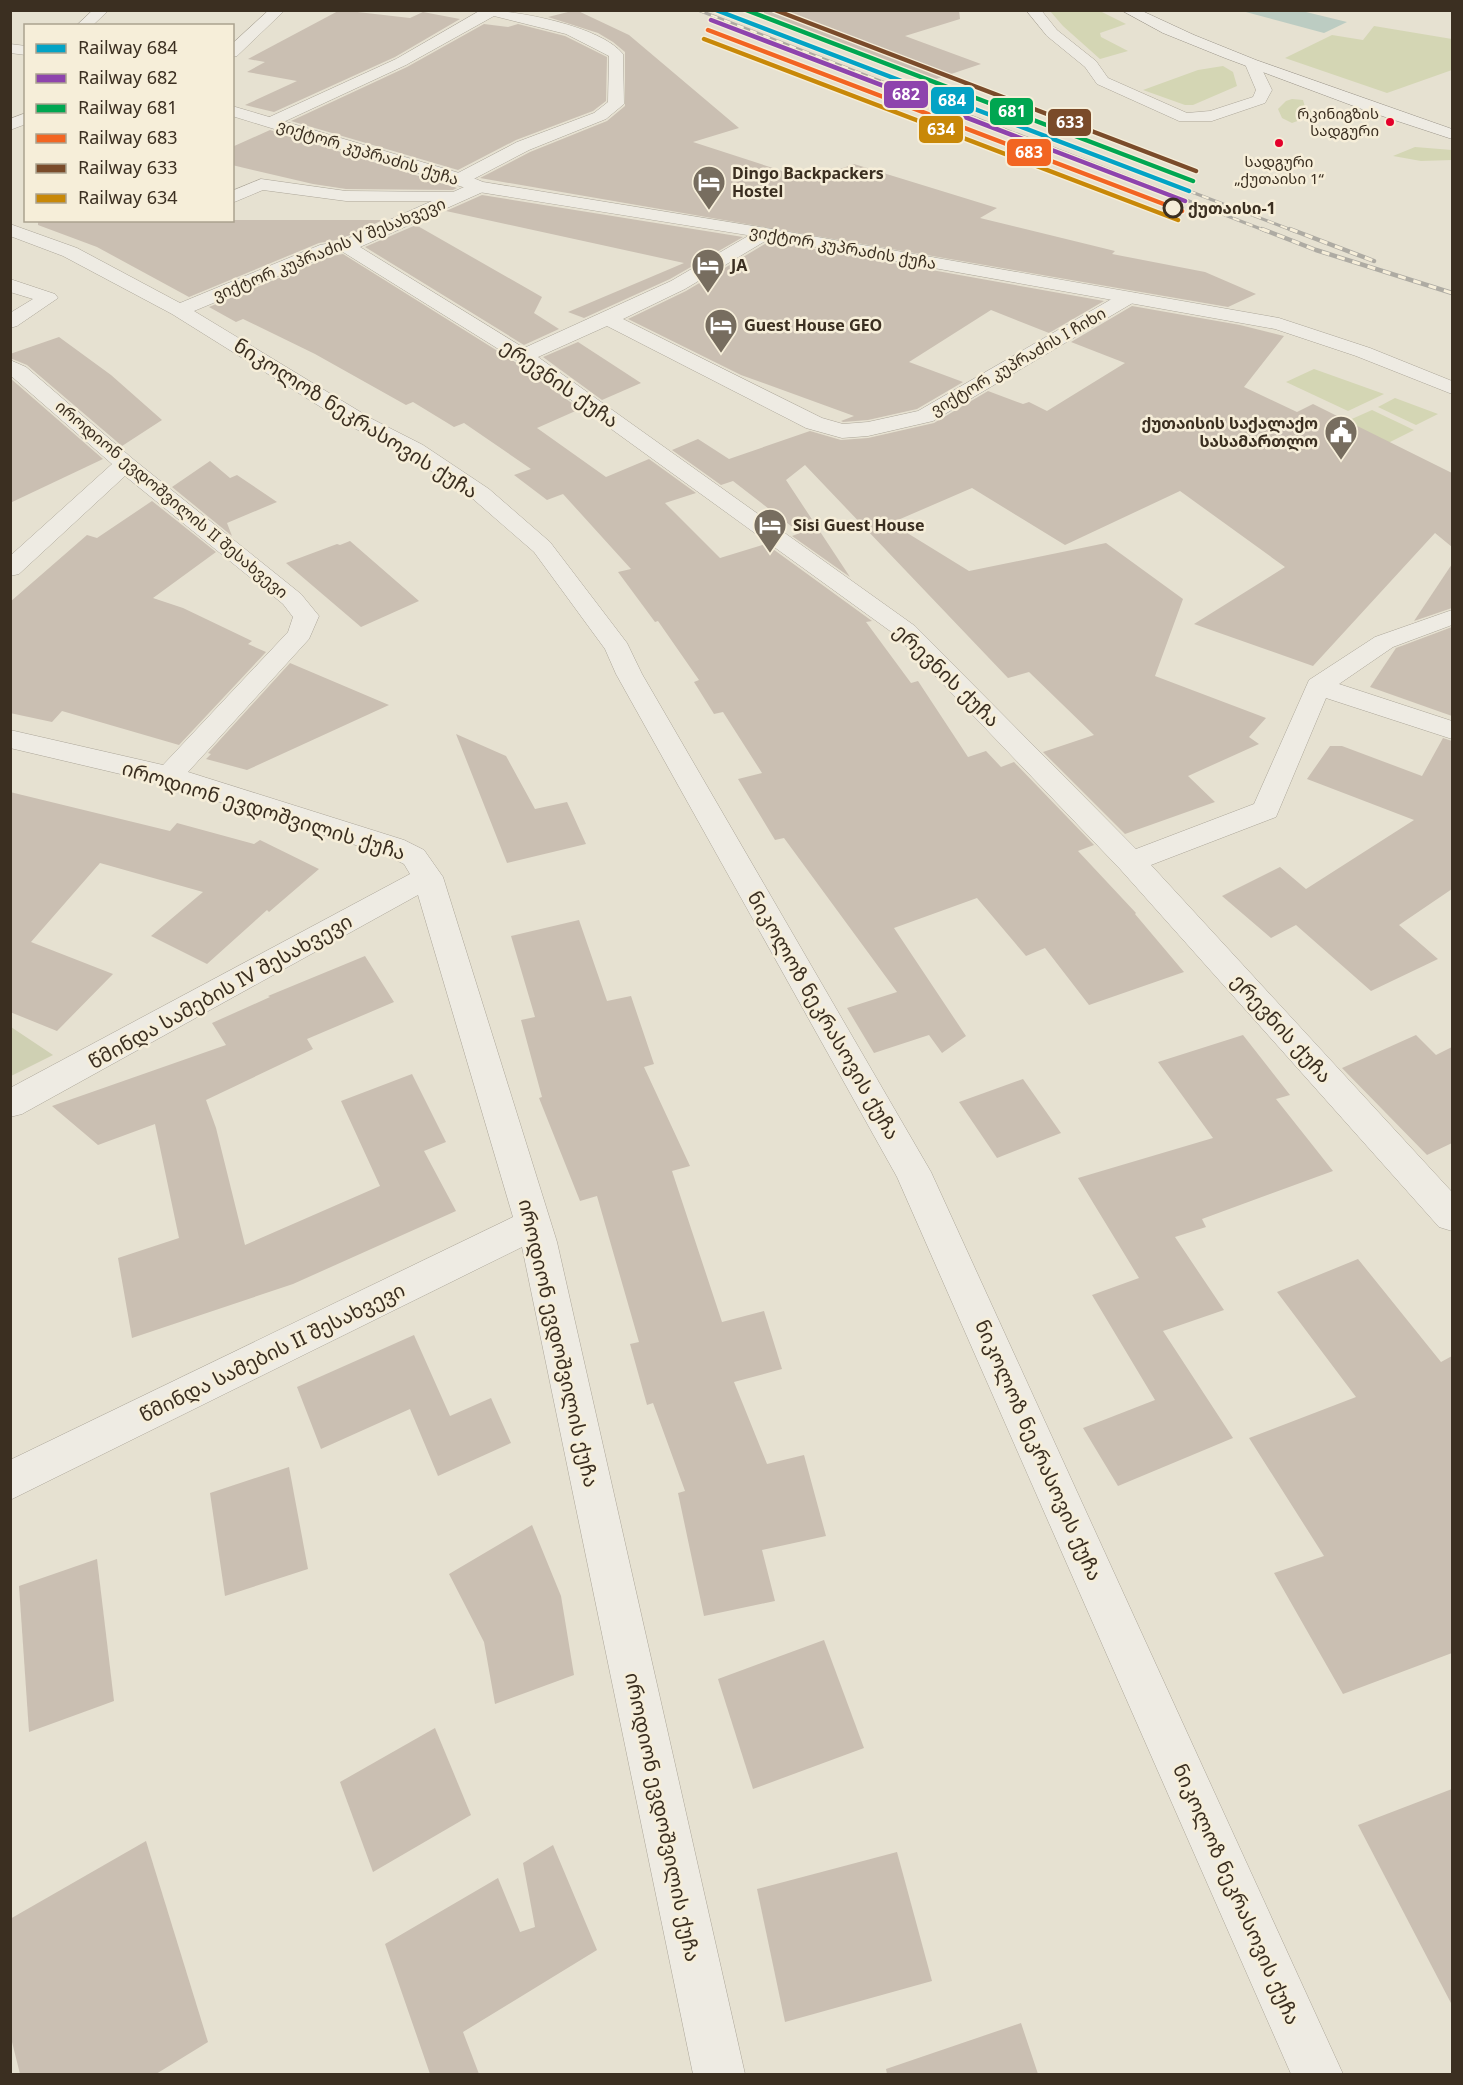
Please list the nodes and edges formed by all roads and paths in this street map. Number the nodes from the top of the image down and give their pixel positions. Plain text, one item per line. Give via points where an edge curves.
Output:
1 (102, 10) edge
2 (278, 10) edge
3 (1033, 10) edge
4 (1128, 10) edge
5 (490, 11) edge
6 (85, 24) edge
7 (234, 51) edge
8 (1253, 64) junction
9 (234, 112) edge
10 (24, 119) edge
11 (271, 122) junction
12 (10, 125) edge
13 (1452, 134) edge
14 (479, 187) joint
15 (460, 188) junction
16 (234, 197) edge
17 (10, 229) edge
18 (766, 233) junction
19 (346, 246) junction
20 (10, 285) edge
21 (1129, 297) junction
22 (179, 310) junction
23 (608, 319) junction
24 (10, 322) edge
25 (523, 356) junction
26 (10, 366) edge
27 (1452, 388) edge
28 (125, 464) junction
29 (10, 569) edge
30 (1452, 617) edge
31 (1318, 686) junction
32 (1452, 729) edge
33 (10, 739) edge
34 (169, 776) junction
35 (1131, 862) junction
36 (428, 877) junction
37 (10, 1104) edge
38 (1452, 1216) edge
39 (534, 1224) junction
40 (10, 1480) edge
41 (719, 2074) edge
42 (1317, 2074) edge

1 - 6 street
2 - 7 street
3 - 8 street via 1052,33 1091,64 1102,81 1185,118 1212,116 1259,100 1264,90
4 - 8 street
5 - 11 street via 401,62
5 - 15 street via 599,41 616,54 616,104 600,116 523,146
8 - 13 street
9 - 11 street, ვიქტორ კუპრაძის ქუჩა
10 - 12 street
11 - 15 street, ვიქტორ კუპრაძის ქუჩა
14 - 15 street, ვიქტორ კუპრაძის V შესახვევი
14 - 18 street, ვიქტორ კუპრაძის ქუჩა
15 - 16 street via 346,196 261,184
15 - 19 street, ვიქტორ კუპრაძის V შესახვევი
17 - 22 street, ნიკოლოზ ნეკრასოვის ქუჩა via 70,252
18 - 21 street, ვიქტორ კუპრაძის ქუჩა
18 - 23 street via 678,285
19 - 22 street, ვიქტორ კუპრაძის V შესახვევი via 327,249
19 - 25 street, ერევნის ქუჩა
20 - 24 street via 48,298
21 - 23 street, ვიქტორ კუპრაძის I ჩიხი via 924,416 842,431 814,423
21 - 27 street, ვიქტორ კუპრაძის ქუჩა via 1279,324
22 - 42 street, ნიკოლოზ ნეკრასოვის ქუჩა via 364,424 416,450 481,494 542,547 618,648 629,674 913,1172
23 - 25 street
25 - 35 street, ერევნის ქუჩა via 906,631
26 - 28 street, იროდიონ ევდოშვილის II შესახვევი
28 - 29 street
28 - 34 street, იროდიონ ევდოშვილის II შესახვევი via 292,599 306,616 300,634
30 - 31 street via 1384,642
31 - 32 street
31 - 35 street via 1266,810
33 - 34 street, იროდიონ ევდოშვილის ქუჩა
34 - 36 street, იროდიონ ევდოშვილის ქუჩა via 394,847 414,858
35 - 38 street, ერევნის ქუჩა
36 - 37 street, წმინდა სამების IV შესახვევი
36 - 39 street, იროდიონ ევდოშვილის ქუჩა
39 - 40 street, წმინდა სამების II შესახვევი
39 - 41 street, იროდიონ ევდოშვილის ქუჩა

